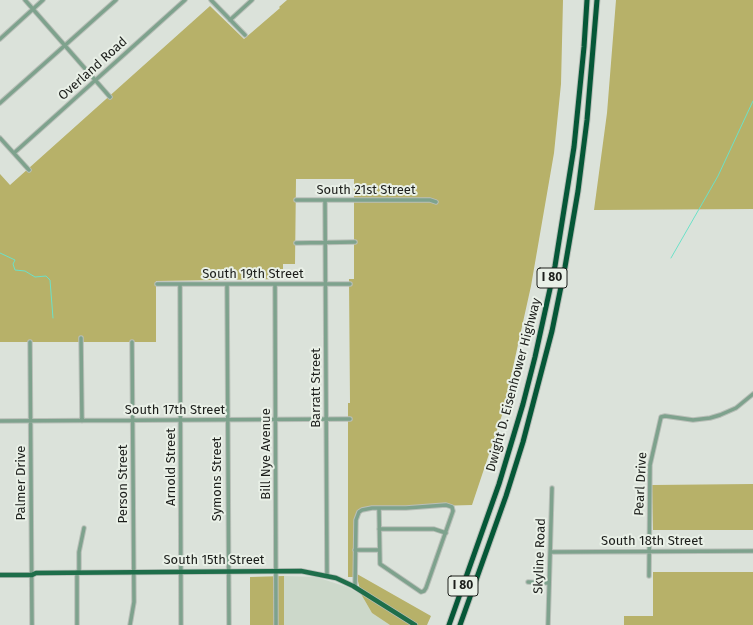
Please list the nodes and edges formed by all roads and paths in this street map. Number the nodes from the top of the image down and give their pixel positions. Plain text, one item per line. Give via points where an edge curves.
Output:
1 (25, 0) edge
2 (43, 0) edge
3 (116, 0) edge
4 (185, 0) edge
5 (211, 0) edge
6 (252, 0) edge
7 (587, 0) edge
8 (597, 0) edge
9 (33, 9) junction
10 (230, 20) junction
11 (245, 35) dead end
12 (0, 39) edge
13 (65, 45) junction
14 (96, 80) junction
15 (110, 97) dead end
16 (0, 103) edge
17 (0, 138) edge
18 (14, 153) junction
19 (29, 170) dead end
20 (296, 200) dead end
21 (325, 200) junction
22 (436, 202) dead end
23 (296, 242) dead end
24 (325, 242) junction
25 (355, 242) dead end
26 (157, 284) dead end
27 (180, 284) junction
28 (227, 284) junction
29 (275, 284) junction
30 (325, 284) junction
31 (350, 284) dead end
32 (81, 338) dead end
33 (30, 342) dead end
34 (132, 342) dead end
35 (753, 394) edge
36 (350, 419) dead end
37 (133, 420) junction
38 (180, 420) junction
39 (227, 420) junction
40 (276, 420) junction
41 (326, 420) junction
42 (0, 421) edge
43 (31, 421) junction
44 (82, 421) junction
45 (552, 488) dead end
46 (379, 508) junction
47 (84, 528) dead end
48 (379, 529) junction
49 (446, 533) junction
50 (356, 550) junction
51 (379, 550) junction
52 (649, 551) junction
53 (753, 551) edge
54 (550, 552) junction
55 (228, 571) junction
56 (276, 571) junction
57 (78, 572) junction
58 (133, 572) junction
59 (181, 572) junction
60 (0, 575) edge
61 (32, 575) junction
62 (327, 576) junction
63 (649, 576) dead end
64 (528, 582) dead end
65 (550, 583) junction
66 (355, 587) junction
67 (32, 625) edge
68 (77, 625) edge
69 (130, 625) edge
70 (181, 625) edge
71 (229, 625) edge
72 (276, 625) edge
73 (415, 625) edge
74 (449, 625) edge
75 (460, 625) edge
76 (548, 625) edge

1 - 9 street
2 - 9 street
3 - 13 street
4 - 14 street, Overland Road
5 - 10 street
6 - 10 street
7 - 74 highway, Dwight D. Eisenhower Highway / I 80 via 567,196 535,357 510,449
8 - 75 highway, Dwight D. Eisenhower Highway / I 80 via 588,112 578,191 552,331 523,442
9 - 12 street
9 - 13 street
10 - 11 street
13 - 14 street
13 - 16 street
14 - 15 street
14 - 18 street, Overland Road
17 - 18 street
18 - 19 street
20 - 21 street, South 21st Street
21 - 22 street, South 21st Street
21 - 24 street, Barratt Street
23 - 24 street
24 - 25 street
24 - 30 street, Barratt Street
26 - 27 street, South 19th Street
27 - 28 street, South 19th Street
27 - 38 street, Arnold Street
28 - 29 street, South 19th Street
28 - 39 street, Symons Street
29 - 30 street, South 19th Street
29 - 40 street, Bill Nye Avenue
30 - 31 street, South 19th Street
30 - 41 street, Barratt Street
32 - 44 street
33 - 43 street, Palmer Drive
34 - 37 street, Person Street
35 - 52 street, Pearl Drive via 736,408 710,418 694,420 660,417 650,466
36 - 41 street, South 17th Street
37 - 38 street, South 17th Street
37 - 44 street, South 17th Street
37 - 58 street, Person Street
38 - 39 street, South 17th Street
38 - 59 street, Arnold Street
39 - 40 street, South 17th Street
39 - 55 street, Symons Street
40 - 41 street, South 17th Street
40 - 56 street, Bill Nye Avenue
41 - 62 street, Barratt Street
42 - 43 street, South 17th Street
43 - 44 street, South 17th Street
43 - 61 street, Palmer Drive
45 - 54 street, Skyline Road
46 - 48 street
46 - 49 street via 446,505 452,507 452,516
46 - 50 street via 365,508 359,512 356,520
47 - 57 street
48 - 49 street via 434,529
48 - 51 street
49 - 51 street via 426,588 422,592 381,566
50 - 51 street
50 - 66 street
52 - 53 street, South 18th Street
52 - 54 street, South 18th Street
52 - 63 street, Pearl Drive
54 - 65 street, Skyline Road
55 - 56 main road, South 15th Street
55 - 59 main road, South 15th Street
55 - 71 street, Symons Street
56 - 62 main road, South 15th Street via 301,571
56 - 72 street, Bill Nye Avenue
57 - 58 main road, South 15th Street
57 - 61 main road, South 15th Street
57 - 68 street
58 - 59 main road, South 15th Street
58 - 69 street, Person Street via 134,602
59 - 70 street, Arnold Street
60 - 61 main road, South 15th Street
61 - 67 street, Palmer Drive
62 - 66 main road, South 15th Street
64 - 65 street
65 - 76 street, Skyline Road
66 - 73 main road, South 15th Street

